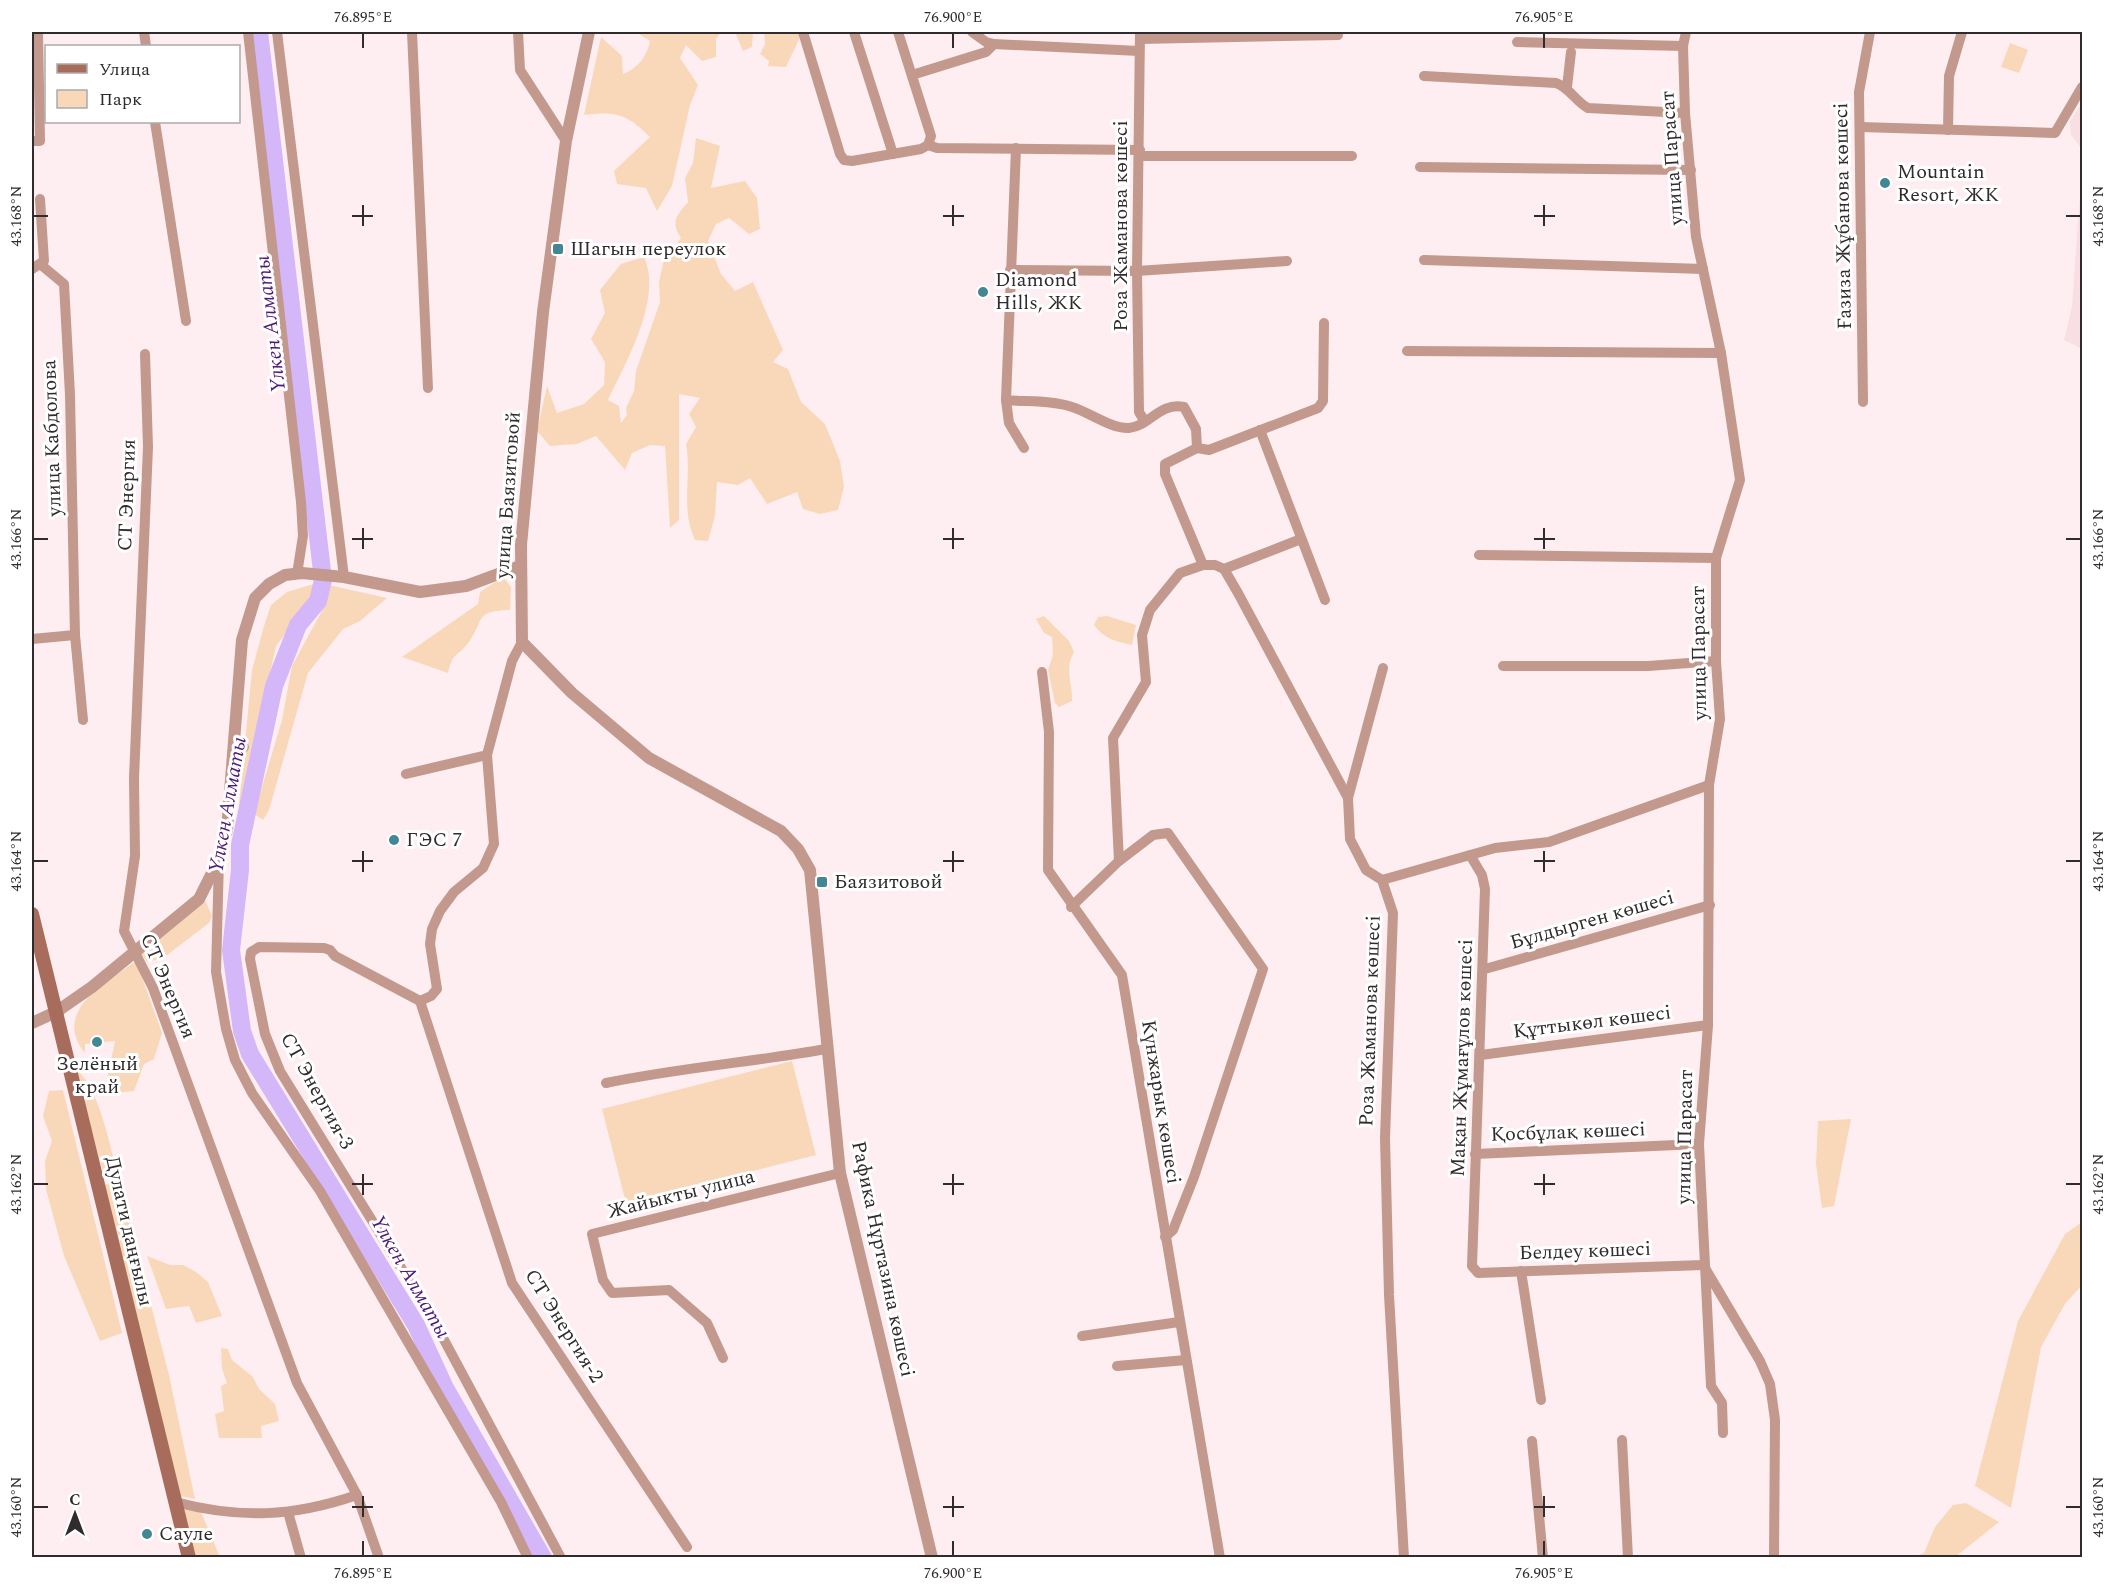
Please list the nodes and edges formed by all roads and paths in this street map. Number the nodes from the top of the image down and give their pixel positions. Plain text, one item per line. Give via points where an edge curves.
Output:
1 (38, 32) edge
2 (248, 32) edge
3 (277, 32) edge
4 (412, 32) edge
5 (518, 32) edge
6 (589, 32) edge
7 (803, 32) edge
8 (854, 32) edge
9 (898, 32) edge
10 (972, 32) edge
11 (1686, 32) edge
12 (1870, 32) edge
13 (1962, 32) edge
14 (1140, 35) edge
15 (1338, 35) dead end
16 (1517, 42) dead end
17 (994, 44) junction
18 (1683, 46) junction
19 (1139, 51) junction
20 (1571, 52) dead end
21 (912, 75) junction
22 (1424, 76) dead end
23 (1567, 87) junction
24 (2082, 87) edge
25 (1685, 113) junction
26 (155, 123) edge
27 (1860, 127) junction
28 (1948, 130) junction
29 (32, 141) edge
30 (566, 141) junction
31 (928, 145) junction
32 (1016, 148) junction
33 (1140, 153) junction
34 (893, 154) junction
35 (1352, 156) dead end
36 (1420, 167) dead end
37 (1691, 170) junction
38 (40, 198) dead end
39 (1287, 261) dead end
40 (1424, 261) dead end
41 (36, 267) edge
42 (1703, 269) junction
43 (1010, 270) junction
44 (1137, 271) junction
45 (186, 321) dead end
46 (1324, 323) dead end
47 (1407, 351) dead end
48 (1721, 353) junction
49 (145, 354) dead end
50 (428, 388) dead end
51 (1006, 400) junction
52 (1863, 402) dead end
53 (1144, 420) junction
54 (1260, 430) junction
55 (1024, 448) dead end
56 (1197, 448) junction
57 (1301, 539) junction
58 (1479, 555) dead end
59 (1716, 558) junction
60 (1203, 565) junction
61 (520, 566) junction
62 (1224, 569) junction
63 (297, 574) junction
64 (339, 576) junction
65 (1325, 600) dead end
66 (75, 634) junction
67 (32, 639) edge
68 (522, 642) junction
69 (1716, 661) junction
70 (1503, 666) dead end
71 (1383, 668) dead end
72 (1042, 672) dead end
73 (83, 720) dead end
74 (487, 755) junction
75 (406, 774) dead end
76 (1709, 785) junction
77 (1348, 798) junction
78 (1470, 855) junction
79 (219, 859) junction
80 (1119, 861) junction
81 (1382, 880) junction
82 (1710, 905) junction
83 (1071, 907) junction
84 (32, 914) edge
85 (137, 952) junction
86 (1485, 969) junction
87 (420, 1002) junction
88 (56, 1012) junction
89 (32, 1023) edge
90 (1708, 1025) junction
91 (826, 1049) junction
92 (1481, 1055) junction
93 (606, 1083) dead end
94 (1699, 1144) junction
95 (1475, 1154) junction
96 (840, 1173) junction
97 (1165, 1237) junction
98 (1703, 1265) junction
99 (1472, 1266) joint
100 (1521, 1271) junction
101 (1179, 1322) junction
102 (1082, 1336) dead end
103 (723, 1358) dead end
104 (1186, 1360) junction
105 (1117, 1366) dead end
106 (1541, 1400) dead end
107 (1723, 1433) dead end
108 (1622, 1440) dead end
109 (1532, 1441) dead end
110 (357, 1495) junction
111 (175, 1502) junction
112 (288, 1512) junction
113 (687, 1547) dead end
114 (189, 1557) edge
115 (301, 1557) edge
116 (379, 1557) edge
117 (528, 1557) edge
118 (561, 1557) edge
119 (932, 1557) edge
120 (1220, 1557) edge
121 (1404, 1557) edge
122 (1543, 1557) edge
123 (1628, 1557) edge
124 (1774, 1557) edge

1 - 29 street via 40,141
2 - 63 street via 301,502 303,536
3 - 64 street
4 - 50 street
5 - 30 street via 520,70
6 - 30 street, улица Баязитовой
7 - 34 street via 844,160
8 - 34 street
9 - 21 street
10 - 17 street
11 - 18 street, улица Парасат
12 - 27 street, Ғазиза Жұбанова көшесі via 1859,92
13 - 28 street via 1949,76
14 - 15 street
14 - 19 street, Роза Жаманова көшесі
16 - 18 street
17 - 19 street
17 - 21 street via 986,52
18 - 25 street, улица Парасат
19 - 33 street, Роза Жаманова көшесі
20 - 23 street
21 - 31 street via 930,127
22 - 23 street via 1556,83
23 - 25 street via 1576,101 1588,108
24 - 28 street via 2055,133
25 - 37 street, улица Парасат
26 - 45 street
27 - 28 street
27 - 52 street, Ғазиза Жұбанова көшесі
30 - 61 street, улица Баязитовой via 543,312
31 - 32 street
31 - 34 street
32 - 33 street
32 - 43 street
33 - 35 street
33 - 44 street, Роза Жаманова көшесі
36 - 37 street
37 - 42 street, улица Парасат via 1696,237
38 - 41 street via 44,261
39 - 44 street
40 - 42 street
41 - 66 street, улица Кабдолова via 64,284
42 - 48 street, улица Парасат
43 - 44 street
43 - 51 street
44 - 53 street, Роза Жаманова көшесі via 1139,412
46 - 54 street via 1323,401 1318,408
47 - 48 street
48 - 59 street, улица Парасат via 1740,480
49 - 85 street, СТ Энергия via 148,447 134,778 135,856 124,931
51 - 53 street via 1071,406 1123,427 1131,428
51 - 55 street via 1009,423
53 - 56 street via 1165,408 1184,407 1196,429
54 - 56 street via 1209,450
54 - 57 street
56 - 60 street via 1165,464 1165,474
57 - 62 street
57 - 65 street
58 - 59 street
59 - 69 street, улица Парасат
60 - 62 street
60 - 80 street via 1180,573 1150,610 1142,635 1146,682 1113,738
61 - 64 street via 476,584 420,592
61 - 68 street, улица Баязитовой
62 - 77 street, Роза Жаманова көшесі
63 - 64 street
63 - 79 street via 285,575 269,584 255,598 242,640 239,746
66 - 67 street
66 - 73 street, улица Кабдолова
68 - 74 street via 512,661
68 - 91 street, Рафика Нұртазина көшесі via 572,693 649,758 781,831 798,849 810,870
69 - 70 street via 1648,666
69 - 76 street, улица Парасат via 1720,719
71 - 77 street
72 - 83 street, Күнжарық көшесі via 1049,732 1048,870
74 - 75 street
74 - 87 street via 492,851 483,868 454,892 440,911 430,944 437,989
76 - 78 street via 1549,842
76 - 82 street, улица Парасат
77 - 81 street, Роза Жаманова көшесі via 1350,838 1356,854 1366,870
78 - 81 street
78 - 86 street, Мақан Жұмағұлов көшесі via 1485,889
79 - 85 street via 199,899
79 - 117 street via 216,972 235,1060 252,1093 338,1221 501,1502
80 - 83 street
80 - 97 street via 1153,835 1168,833 1263,969 1194,1177 1173,1230
81 - 121 street, Роза Жаманова көшесі via 1393,913 1385,1150
82 - 86 street, Бұлдырген көшесі
82 - 90 street, улица Парасат
83 - 97 street, Күнжарық көшесі via 1122,975
84 - 88 main road, Дулати даңғылы
85 - 88 street
85 - 110 street, СТ Энергия via 297,1383
86 - 92 street, Мақан Жұмағұлов көшесі
87 - 113 street, СТ Энергия-2 via 512,1283
87 - 118 street, СТ Энергия-3 via 324,948 259,947 251,952 265,1034 280,1071 435,1323
88 - 89 street
88 - 111 main road, Дулати даңғылы
90 - 92 street, Құттыкөл көшесі
90 - 94 street, улица Парасат
91 - 93 street via 666,1070
91 - 96 street, Рафика Нұртазина көшесі
92 - 95 street, Мақан Жұмағұлов көшесі
94 - 95 street, Қосбұлақ көшесі
94 - 98 street, улица Парасат
95 - 99 street, Мақан Жұмағұлов көшесі
96 - 103 street, Жайыкты улица via 592,1234 603,1280 612,1293 669,1290 707,1323
96 - 119 street, Рафика Нұртазина көшесі
97 - 101 street, Күнжарық көшесі
98 - 100 street, Белдеу көшесі
98 - 107 street, улица Парасат via 1711,1386 1722,1403
98 - 124 street via 1760,1360 1770,1384 1775,1420
99 - 100 street, Белдеу көшесі via 1478,1273
100 - 106 street
101 - 102 street
101 - 104 street, Күнжарық көшесі
104 - 105 street
104 - 120 street, Күнжарық көшесі
108 - 123 street
109 - 122 street
110 - 112 street
110 - 116 street, СТ Энергия
111 - 112 street via 213,1512
111 - 114 main road, Дулати даңғылы
112 - 115 street

